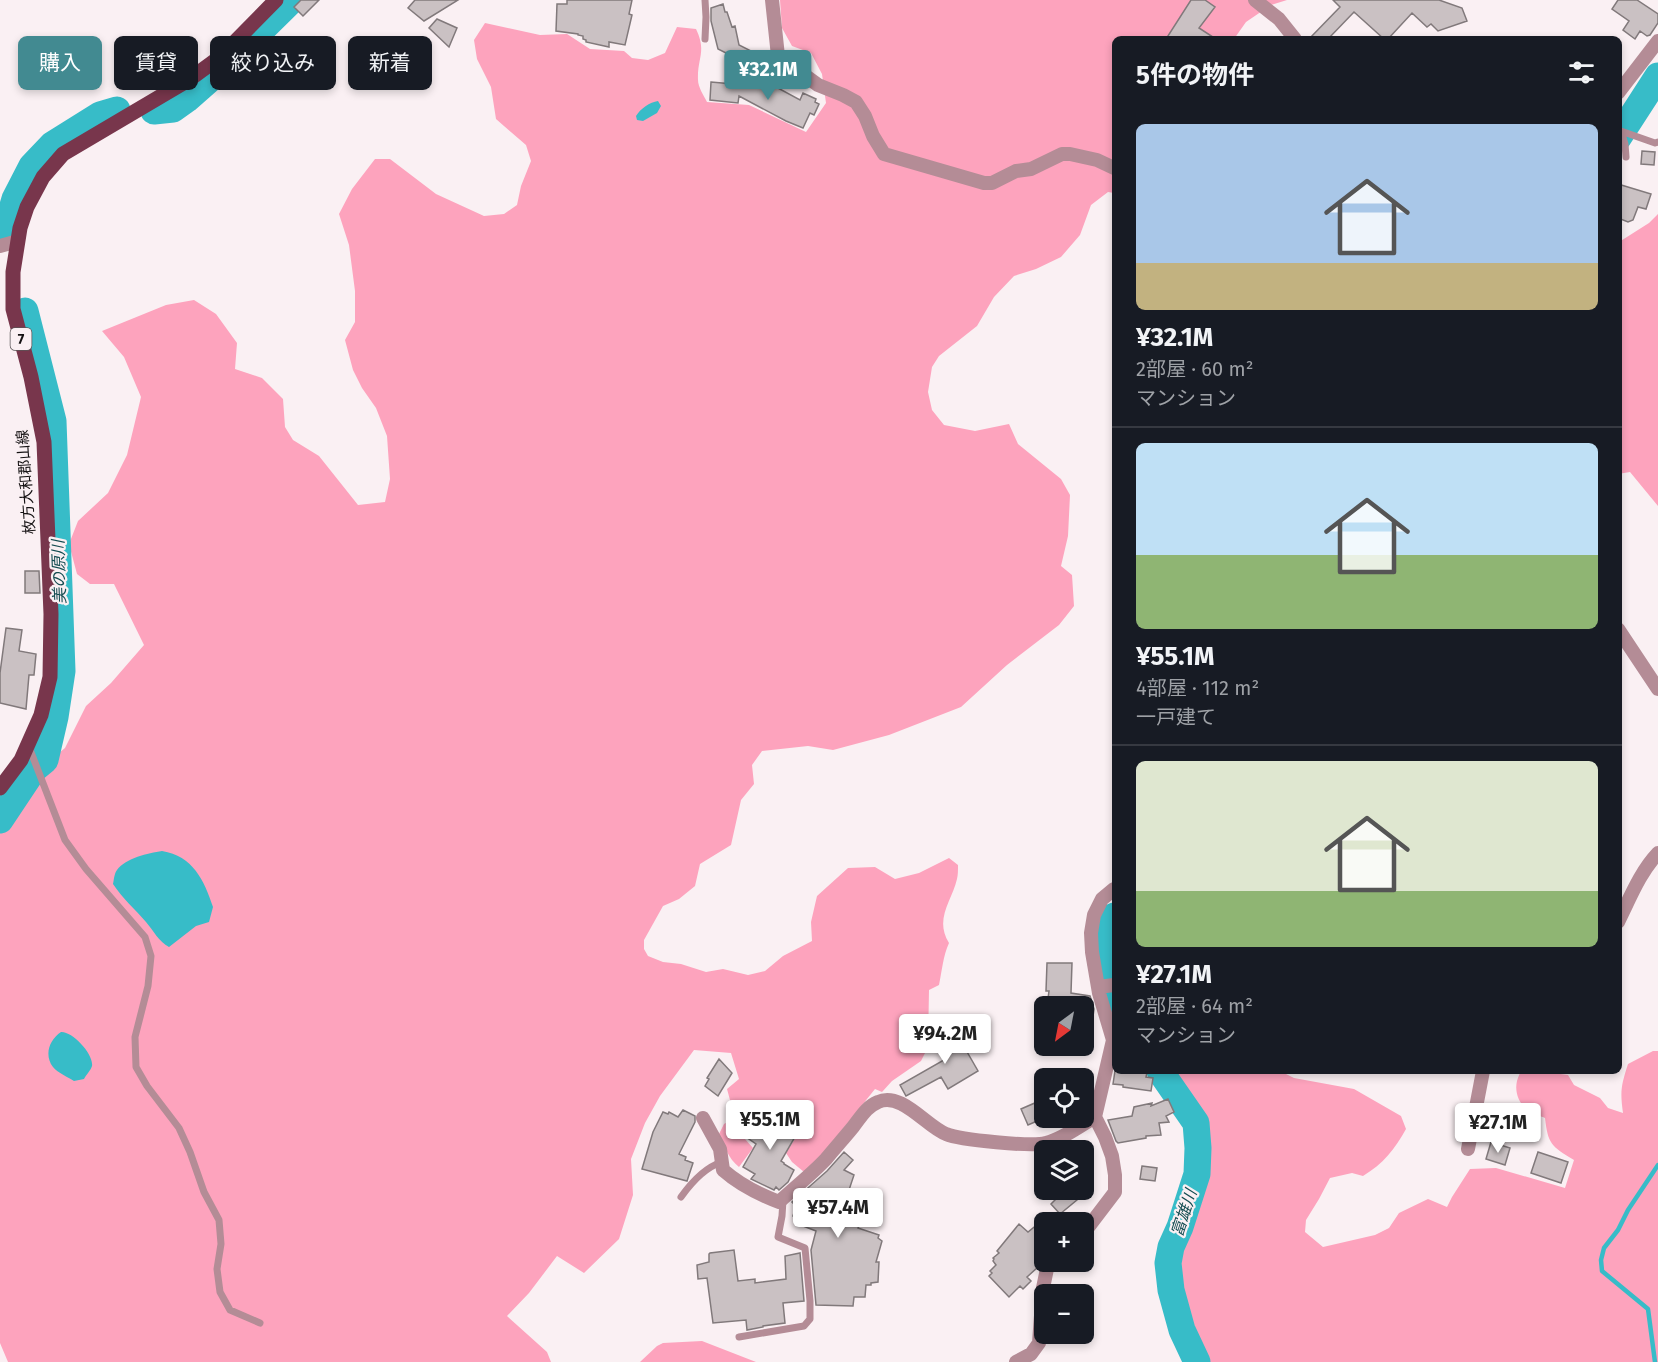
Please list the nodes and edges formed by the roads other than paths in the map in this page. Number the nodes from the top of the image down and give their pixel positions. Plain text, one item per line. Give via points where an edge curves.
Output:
1 (276, 0) edge
2 (705, 0) edge
3 (771, 0) edge
4 (1255, 0) edge
5 (1292, 36) edge
6 (705, 39) dead end
7 (1658, 41) edge
8 (1622, 88) edge
9 (1622, 132) edge
10 (1622, 138) edge
11 (1658, 142) edge
12 (1626, 157) dead end
13 (1112, 167) edge
14 (18, 241) junction
15 (0, 246) edge
16 (1622, 635) edge
17 (1658, 689) edge
18 (28, 744) junction
19 (0, 788) edge
20 (1658, 853) edge
21 (1112, 891) edge
22 (1622, 913) edge
23 (1112, 985) edge
24 (1098, 987) junction
25 (1112, 1036) edge
26 (1112, 1044) edge
27 (1482, 1074) edge
28 (1095, 1117) junction
29 (704, 1118) dead end
30 (1468, 1149) dead end
31 (722, 1162) junction
32 (681, 1197) dead end
33 (783, 1199) junction
34 (1094, 1220) edge
35 (1046, 1272) edge
36 (260, 1323) dead end
37 (739, 1337) dead end
38 (1016, 1362) edge

1 - 14 main road, 枚方大和郡山線 / 7 via 220,57 190,79 63,154 42,177 27,207
2 - 6 lane
3 - 13 street via 778,56 818,85 856,102 884,154 984,183 1062,154 1097,160
4 - 5 street
7 - 8 street
9 - 11 lane
10 - 12 lane
14 - 15 street
14 - 18 main road, 枚方大和郡山線 / 7 via 13,309 44,442 51,614 50,677 41,715
16 - 17 street
18 - 19 main road, 枚方大和郡山線 / 7
18 - 36 lane via 65,840 145,937 151,956 135,1037 136,1067 179,1128 219,1220 220,1292 230,1310
20 - 22 street via 1648,863
21 - 24 street via 1102,899 1094,915 1091,933
23 - 24 street
24 - 25 street
26 - 28 street
27 - 30 street
28 - 33 street via 1045,1143 1018,1143 946,1135 909,1107 881,1100 866,1109 825,1160
28 - 34 street via 1112,1156 1115,1192
29 - 31 street via 720,1149
31 - 32 lane via 711,1165
31 - 33 street via 723,1170 754,1192 779,1202
33 - 37 lane via 778,1237 805,1248 810,1319 804,1326
35 - 38 street via 1039,1343 1031,1354

